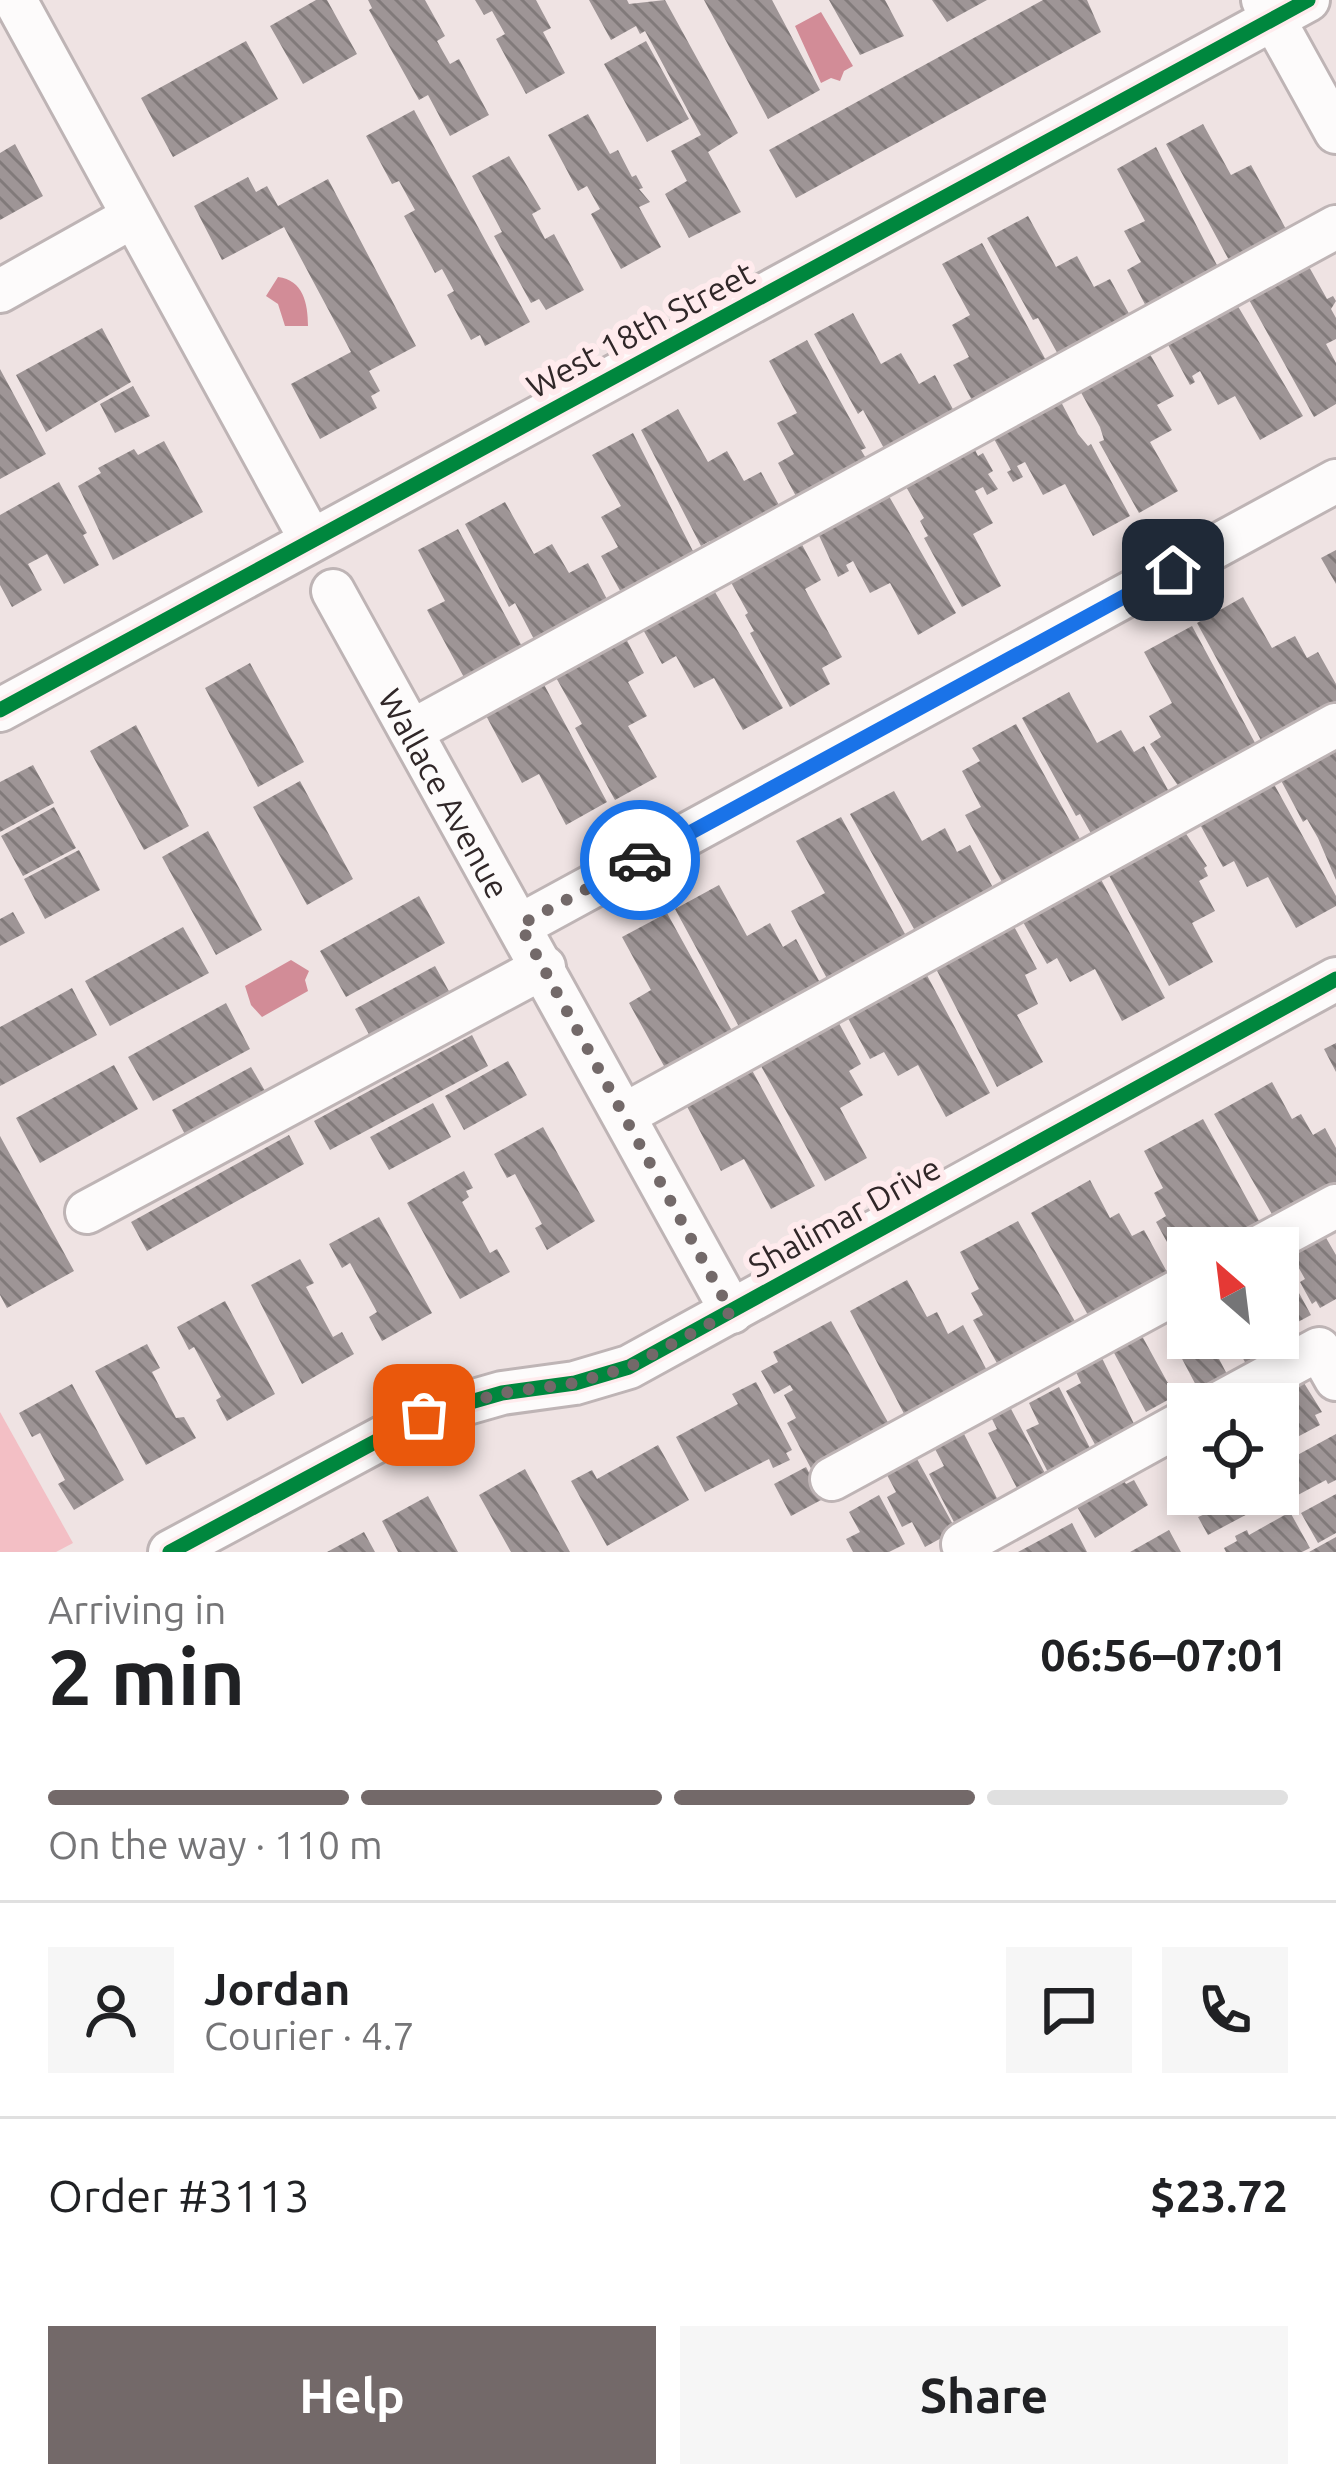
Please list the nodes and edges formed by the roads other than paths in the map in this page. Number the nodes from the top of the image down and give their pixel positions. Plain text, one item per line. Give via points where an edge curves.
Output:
1 (15, 0) edge
2 (1282, 6) edge
3 (1336, 132) edge
4 (132, 218) junction
5 (1336, 227) edge
6 (0, 290) edge
7 (1336, 481) edge
8 (311, 540) junction
9 (333, 591) dead end
10 (0, 710) edge
11 (1336, 725) edge
12 (412, 731) junction
13 (520, 925) junction
14 (544, 967) junction
15 (1336, 979) edge
16 (624, 1114) junction
17 (1336, 1206) edge
18 (87, 1212) dead end
19 (1297, 1227) edge
20 (1167, 1297) edge
21 (731, 1312) junction
22 (1336, 1379) edge
23 (1257, 1383) edge
24 (1167, 1432) edge
25 (832, 1479) dead end
26 (170, 1552) edge
27 (968, 1552) edge

1 - 4 street
2 - 3 street
2 - 8 street, West 18th Street
4 - 6 street
4 - 8 street
5 - 12 street
7 - 13 street
8 - 10 street, West 18th Street
9 - 12 street, Wallace Avenue
11 - 16 street
12 - 13 street, Wallace Avenue
13 - 14 street, Wallace Avenue
14 - 16 street, Wallace Avenue
14 - 18 street
15 - 21 street, Shalimar Drive
16 - 21 street, Wallace Avenue
17 - 19 street
20 - 25 street
21 - 26 street, Shalimar Drive via 629,1367 424,1415
22 - 23 street via 1319,1349
24 - 27 street via 963,1544

